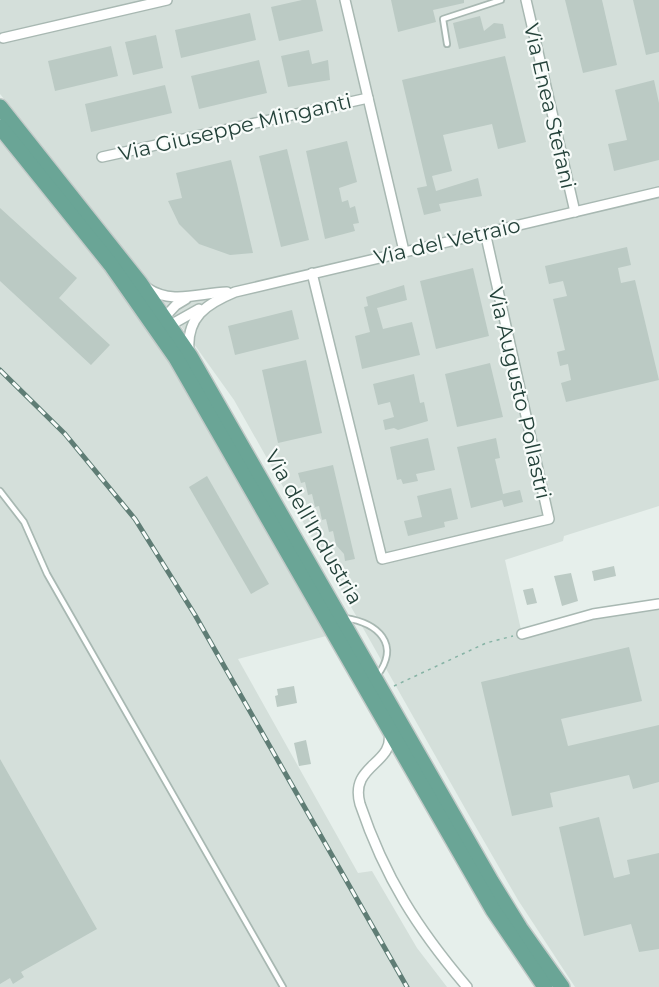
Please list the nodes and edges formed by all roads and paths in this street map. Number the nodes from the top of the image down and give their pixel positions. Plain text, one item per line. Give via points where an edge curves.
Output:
1 (167, 0) edge
2 (345, 0) edge
3 (501, 0) edge
4 (526, 0) edge
5 (3, 38) dead end
6 (447, 44) dead end
7 (368, 98) junction
8 (0, 107) edge
9 (0, 127) edge
10 (102, 157) dead end
11 (659, 192) edge
12 (574, 212) junction
13 (485, 232) junction
14 (404, 251) junction
15 (312, 273) junction
16 (140, 284) junction
17 (235, 292) junction
18 (188, 297) junction
19 (206, 305) junction
20 (164, 324) junction
21 (190, 356) junction
22 (0, 491) edge
23 (659, 604) edge
24 (341, 617) junction
25 (522, 634) joint
26 (376, 678) junction
27 (394, 686) dead end
28 (386, 722) junction
29 (283, 987) edge
30 (467, 987) edge
31 (546, 987) edge
32 (562, 987) edge

1 - 5 street
2 - 7 street
3 - 6 lane via 443,19
4 - 12 street, Via Enea Stefani
7 - 10 street, Via Giuseppe Minganti
7 - 14 street
8 - 16 main road, Via dell'Industria
9 - 20 main road, Via dell'Industria
11 - 12 street, Via del Vetraio
12 - 13 street, Via del Vetraio
13 - 14 street, Via del Vetraio
13 - 15 street, Via Augusto Pollastri via 549,519 382,559
14 - 15 street, Via del Vetraio
15 - 17 street, Via del Vetraio
16 - 18 street, Via del Vetraio via 162,296
16 - 20 main road, Via dell'Industria
17 - 18 street, Via del Vetraio
17 - 19 street, Via del Vetraio
18 - 20 street
19 - 20 street, Via del Vetraio
19 - 21 street via 189,332
20 - 21 main road, Via dell'Industria
20 - 28 main road, Via dell'Industria
21 - 24 main road, Via dell'Industria
22 - 29 lane via 24,522 47,574
23 - 25 street via 593,614
24 - 26 main road, Via dell'Industria
24 - 26 lane via 360,620 382,634 388,646 385,665
25 - 27 path via 486,643
26 - 32 main road, Via dell'Industria via 506,906
28 - 30 street via 388,745 359,782 360,804 392,882 412,917
28 - 31 main road, Via dell'Industria via 494,910

